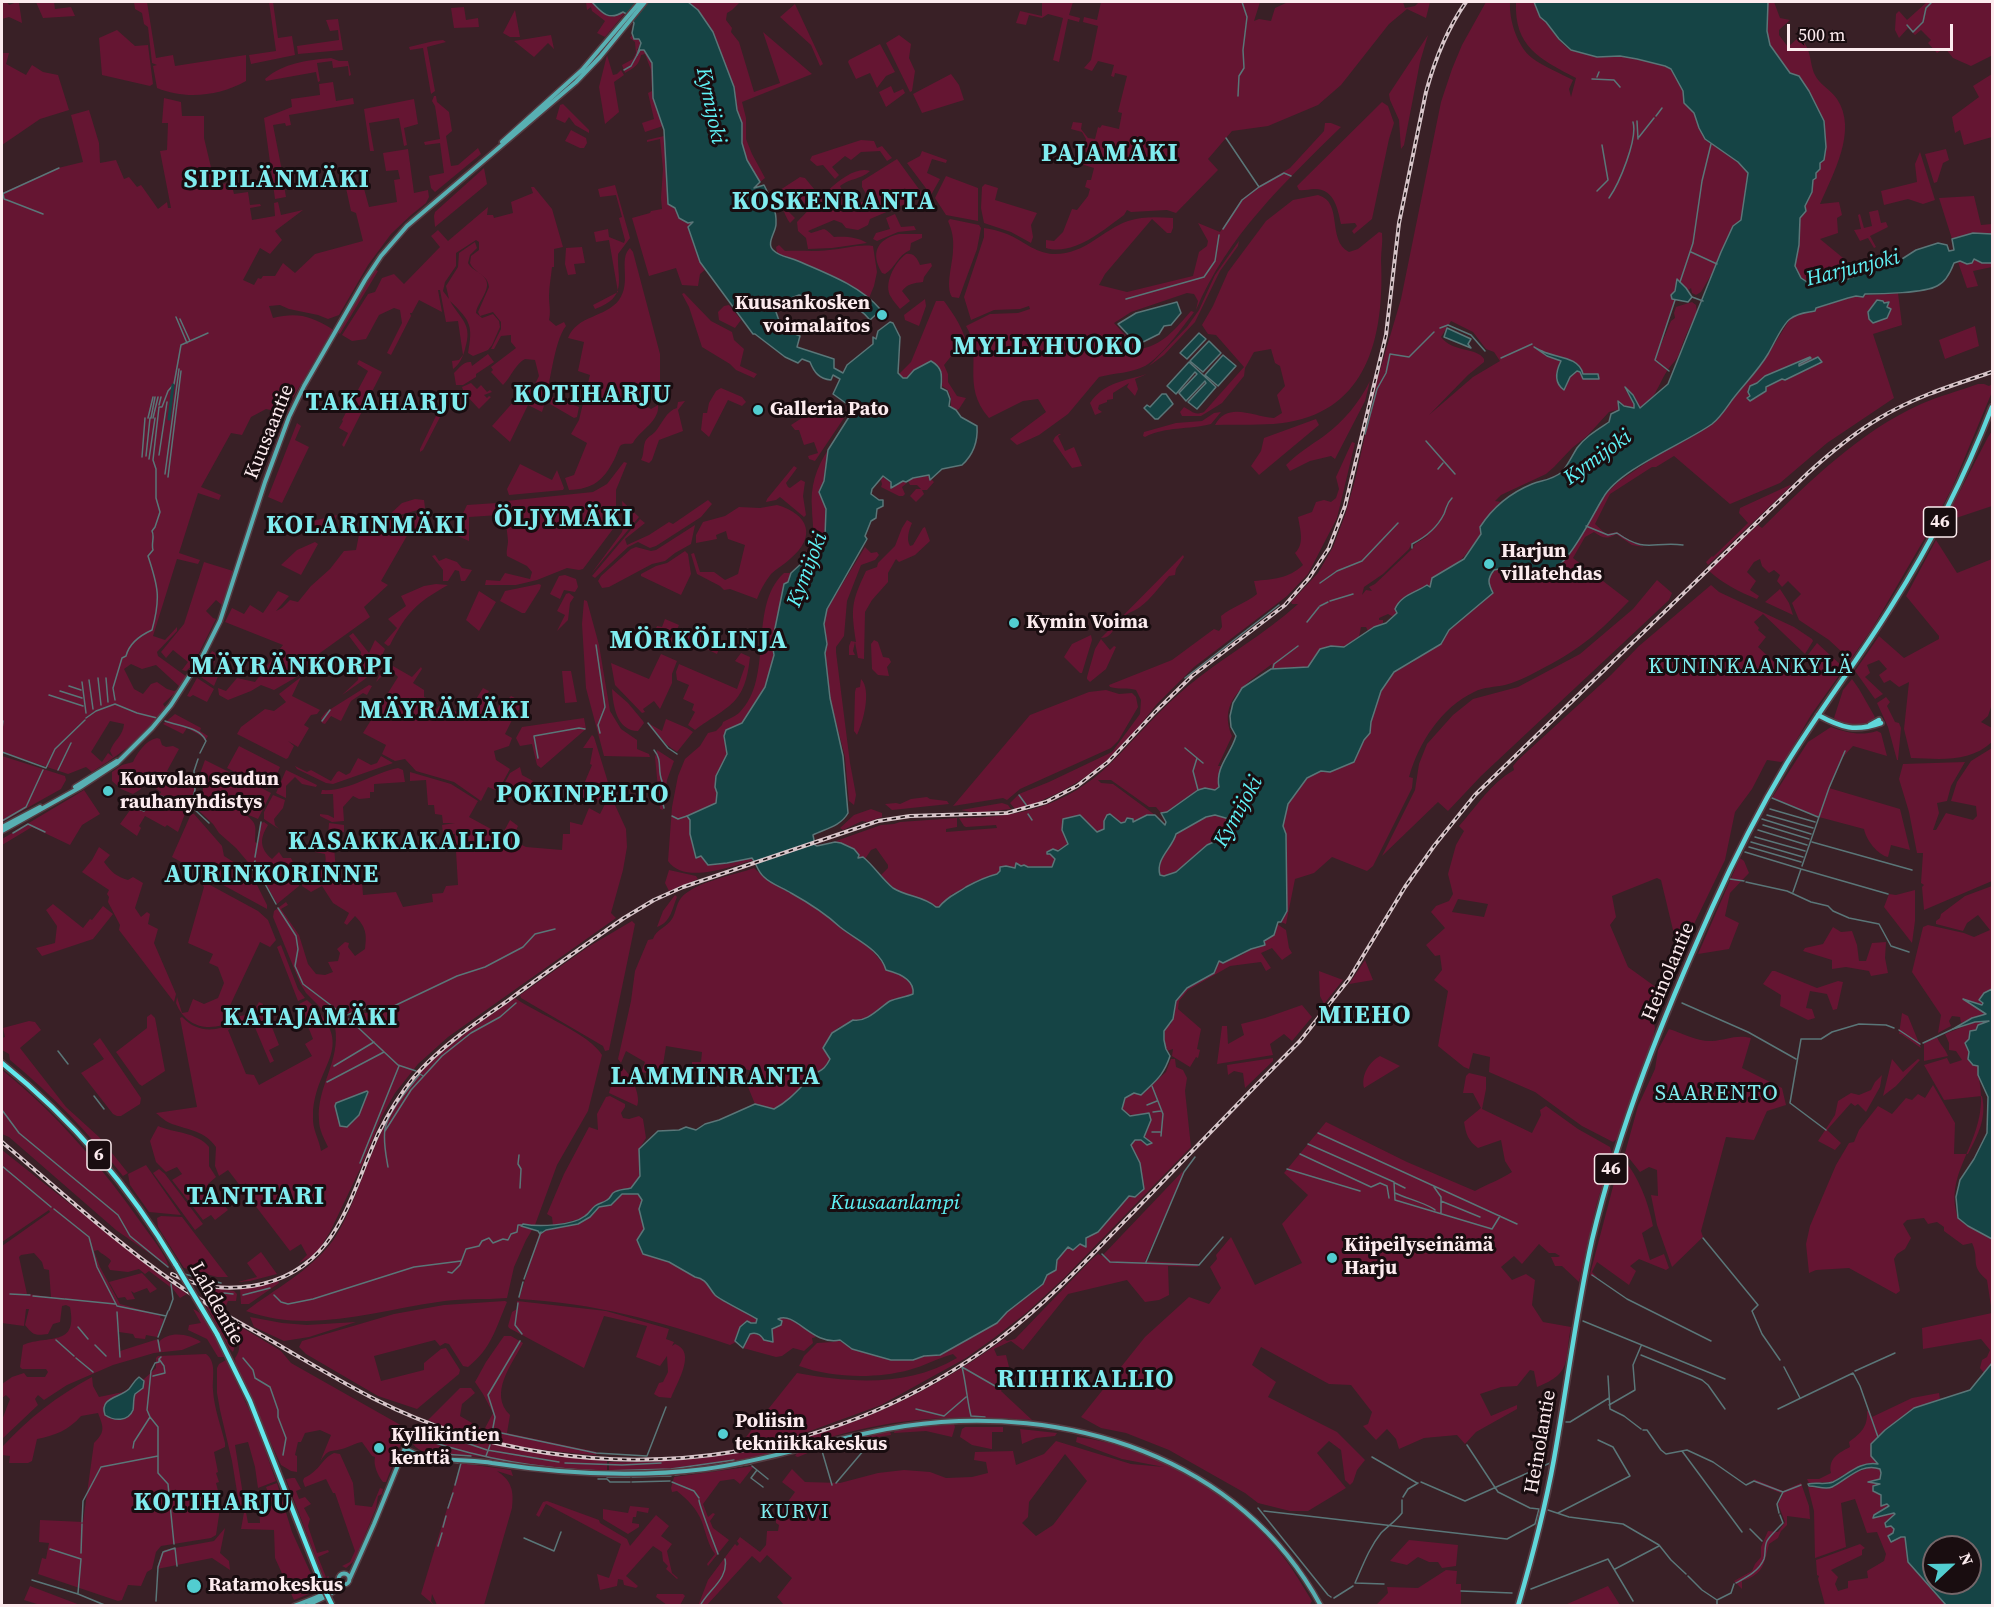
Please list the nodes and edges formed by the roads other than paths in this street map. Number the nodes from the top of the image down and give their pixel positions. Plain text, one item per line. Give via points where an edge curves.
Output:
1 (639, 2) edge
2 (645, 2) edge
3 (628, 19) junction
4 (1992, 407) edge
5 (1820, 713) junction
6 (1880, 722) dead end
7 (2, 829) edge
8 (2, 1063) edge
9 (348, 1576) junction
10 (339, 1579) junction
11 (343, 1584) junction
12 (294, 1605) edge
13 (306, 1605) edge
14 (332, 1605) edge
15 (1321, 1605) edge
16 (1518, 1605) edge

1 - 3 main road, Kuusaantie
2 - 3 main road, Kuusaantie
3 - 7 main road, Kuusaantie via 576,82 407,226 381,256 304,386 265,482 226,604 206,650 164,714 117,763
4 - 5 main road, Heinolantie / 46 via 1928,546
5 - 6 main road via 1849,729
5 - 16 main road, Heinolantie / 46 via 1731,867 1672,1003 1623,1134 1592,1243 1551,1474
8 - 14 highway, Lahdentie / 6, bridge via 57,1111 100,1156 177,1265 233,1366
9 - 10 main road via 341,1574
9 - 11 main road via 348,1583
9 - 15 main road via 407,1449 450,1459 531,1469 651,1474 744,1463 914,1425 986,1421 1052,1428 1131,1446 1173,1463 1207,1482 1269,1533
10 - 11 main road
10 - 12 main road via 329,1591
11 - 13 main road

